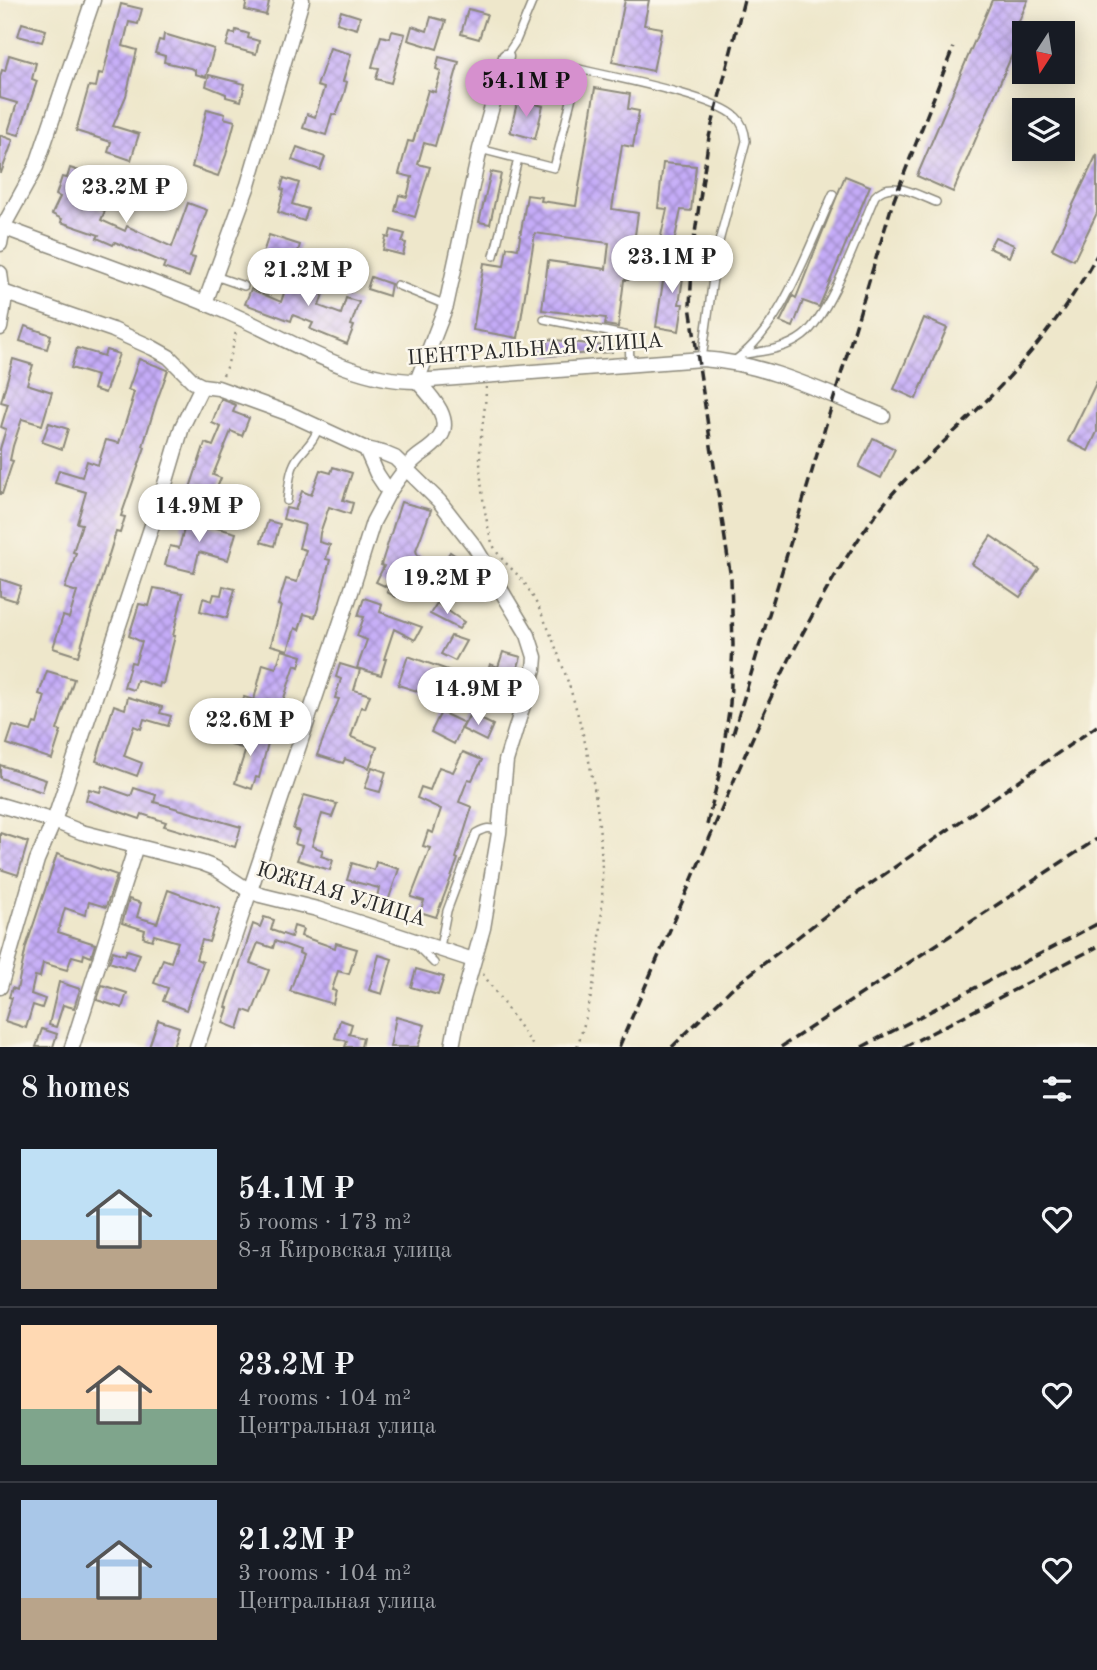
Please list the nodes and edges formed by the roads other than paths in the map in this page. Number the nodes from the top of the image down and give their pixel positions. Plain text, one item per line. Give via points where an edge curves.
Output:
1 (93, 0) edge
2 (302, 0) edge
3 (533, 0) edge
4 (506, 57) joint
5 (480, 149) junction
6 (517, 159) junction
7 (833, 194) dead end
8 (936, 202) dead end
9 (2, 227) edge
10 (0, 244) edge
11 (494, 256) dead end
12 (0, 273) edge
13 (215, 276) junction
14 (397, 285) dead end
15 (244, 286) dead end
16 (2, 293) edge
17 (205, 303) junction
18 (446, 306) junction
19 (544, 319) dead end
20 (0, 328) edge
21 (746, 354) junction
22 (702, 359) junction
23 (732, 362) junction
24 (630, 365) junction
25 (417, 382) junction
26 (202, 386) junction
27 (884, 416) dead end
28 (319, 426) junction
29 (366, 449) junction
30 (406, 469) junction
31 (389, 492) junction
32 (287, 501) dead end
33 (0, 806) edge
34 (54, 821) junction
35 (499, 833) junction
36 (136, 846) junction
37 (248, 890) junction
38 (410, 939) junction
39 (440, 947) junction
40 (473, 960) junction
41 (434, 963) dead end
42 (0, 987) edge
43 (72, 1047) edge
44 (197, 1047) edge
45 (452, 1047) edge

1 - 9 street via 36,167
2 - 13 street via 248,185
3 - 4 lane
4 - 5 street
5 - 6 lane
5 - 18 street
6 - 11 lane
6 - 22 lane via 554,168 579,69 710,102 737,117 746,141 717,249
7 - 21 lane via 787,294
8 - 21 lane via 899,188 880,190 827,306 812,328 789,345
9 - 10 street
9 - 17 street, ЦЕНТРАЛЬНАЯ УЛИЦА
12 - 16 street
13 - 15 lane
13 - 17 street
14 - 18 lane
16 - 20 street
16 - 26 street via 114,330 153,348
17 - 25 street, ЦЕНТРАЛЬНАЯ УЛИЦА via 360,373
18 - 25 street
19 - 24 lane via 629,337
21 - 23 lane
22 - 23 street, ЦЕНТРАЛЬНАЯ УЛИЦА
22 - 24 street, ЦЕНТРАЛЬНАЯ УЛИЦА
23 - 27 street, ЦЕНТРАЛЬНАЯ УЛИЦА via 799,382
24 - 25 street, ЦЕНТРАЛЬНАЯ УЛИЦА
25 - 30 street via 438,406 444,426 436,443
26 - 28 street
26 - 34 street via 182,426
28 - 29 street
28 - 32 lane via 293,468
29 - 30 street via 389,454
29 - 31 street
30 - 31 street
30 - 35 street via 439,501 475,547 528,635 535,657 506,761
31 - 37 street via 368,535
33 - 34 street, ЮЖНАЯ УЛИЦА
34 - 36 street, ЮЖНАЯ УЛИЦА
34 - 42 street via 37,860
35 - 39 lane via 484,828 476,833 447,911
35 - 40 street
36 - 37 street, ЮЖНАЯ УЛИЦА via 215,868
36 - 43 street
37 - 38 street, ЮЖНАЯ УЛИЦА
37 - 44 street
38 - 39 street, ЮЖНАЯ УЛИЦА
38 - 41 lane
39 - 40 street, ЮЖНАЯ УЛИЦА
40 - 45 street

